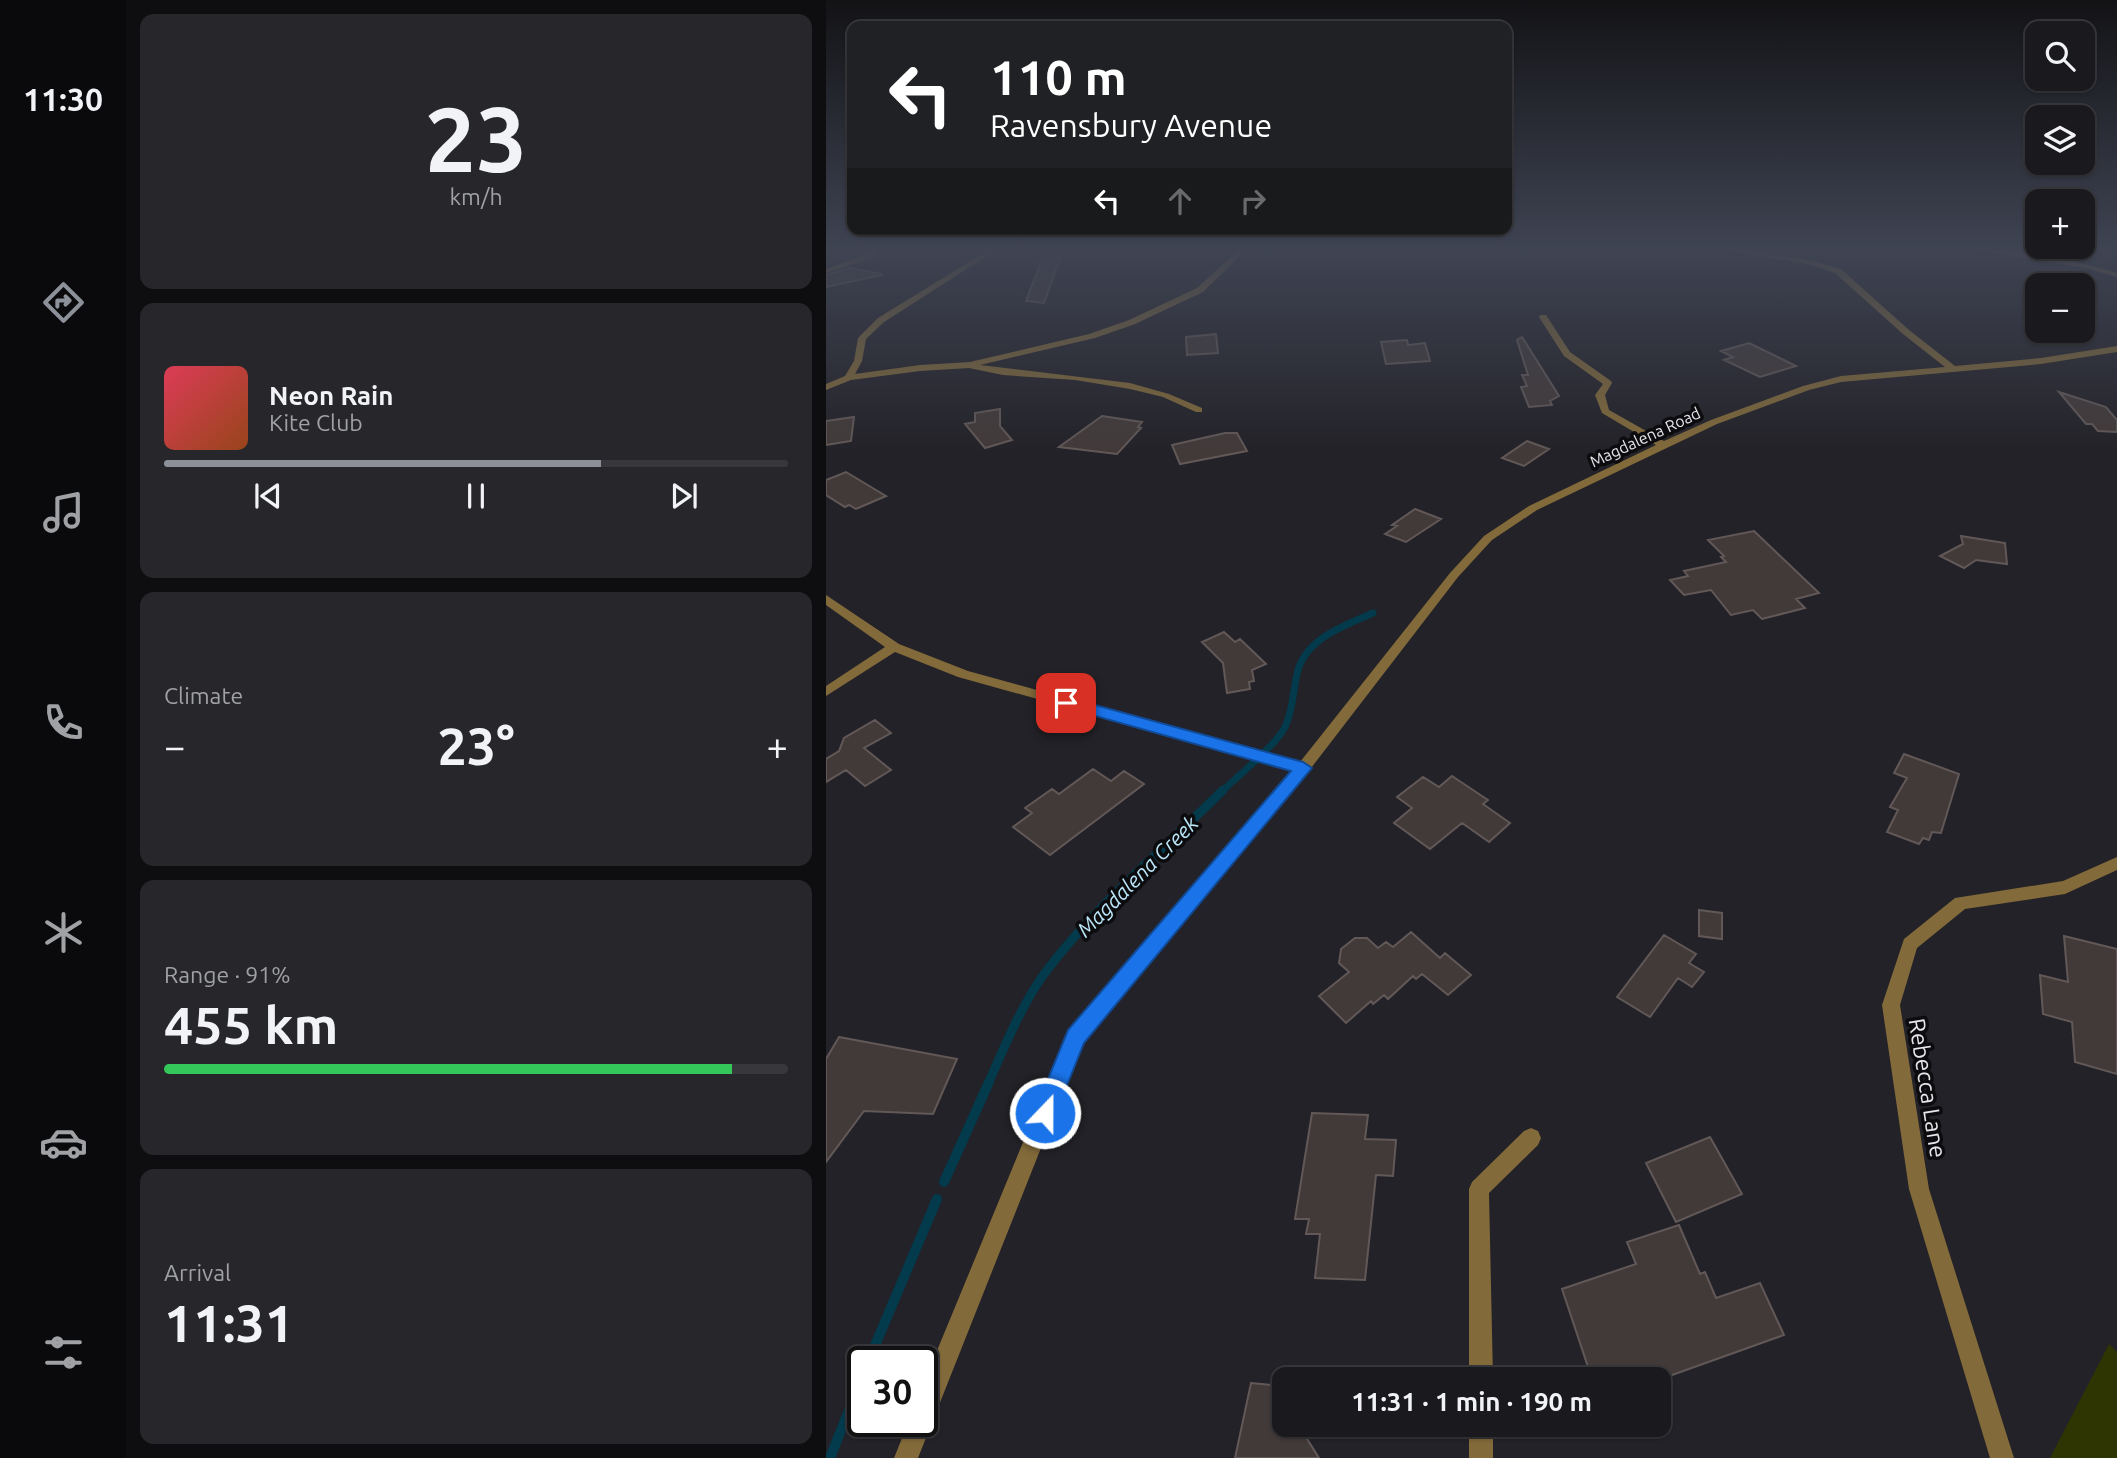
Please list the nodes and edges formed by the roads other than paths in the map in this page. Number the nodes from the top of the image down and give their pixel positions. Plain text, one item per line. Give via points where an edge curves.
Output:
1 (886, 317) edge
2 (1143, 317) edge
3 (1543, 317) dead end
4 (1889, 317) edge
5 (2117, 349) edge
6 (970, 365) junction
7 (1953, 369) junction
8 (849, 378) junction
9 (826, 387) edge
10 (1199, 410) dead end
11 (1664, 445) junction
12 (826, 599) edge
13 (894, 647) junction
14 (826, 692) edge
15 (1303, 768) junction
16 (2117, 863) edge
17 (1531, 1138) dead end
18 (1481, 1367) edge
19 (938, 1377) edge
20 (914, 1437) edge
21 (1481, 1437) edge
22 (906, 1458) edge
23 (1481, 1458) edge
24 (2003, 1458) edge

1 - 8 street via 862,338
2 - 6 street via 1092,336
3 - 11 street via 1567,354 1608,383 1600,395 1605,411
4 - 7 street
5 - 7 street, Magdalena Road
6 - 8 street
6 - 10 street via 991,372 1129,386 1181,400
7 - 11 street, Magdalena Road via 1841,379 1805,388
8 - 9 street
11 - 15 street, Magdalena Road via 1533,508 1488,538
12 - 13 street
13 - 14 street
13 - 15 street via 963,674
15 - 19 street, Magdalena Road via 1076,1037
16 - 24 street, Rebecca Lane via 2065,887 1961,903 1910,944 1891,1005 1919,1189
17 - 18 street via 1479,1189
20 - 22 street, Magdalena Road
21 - 23 street

